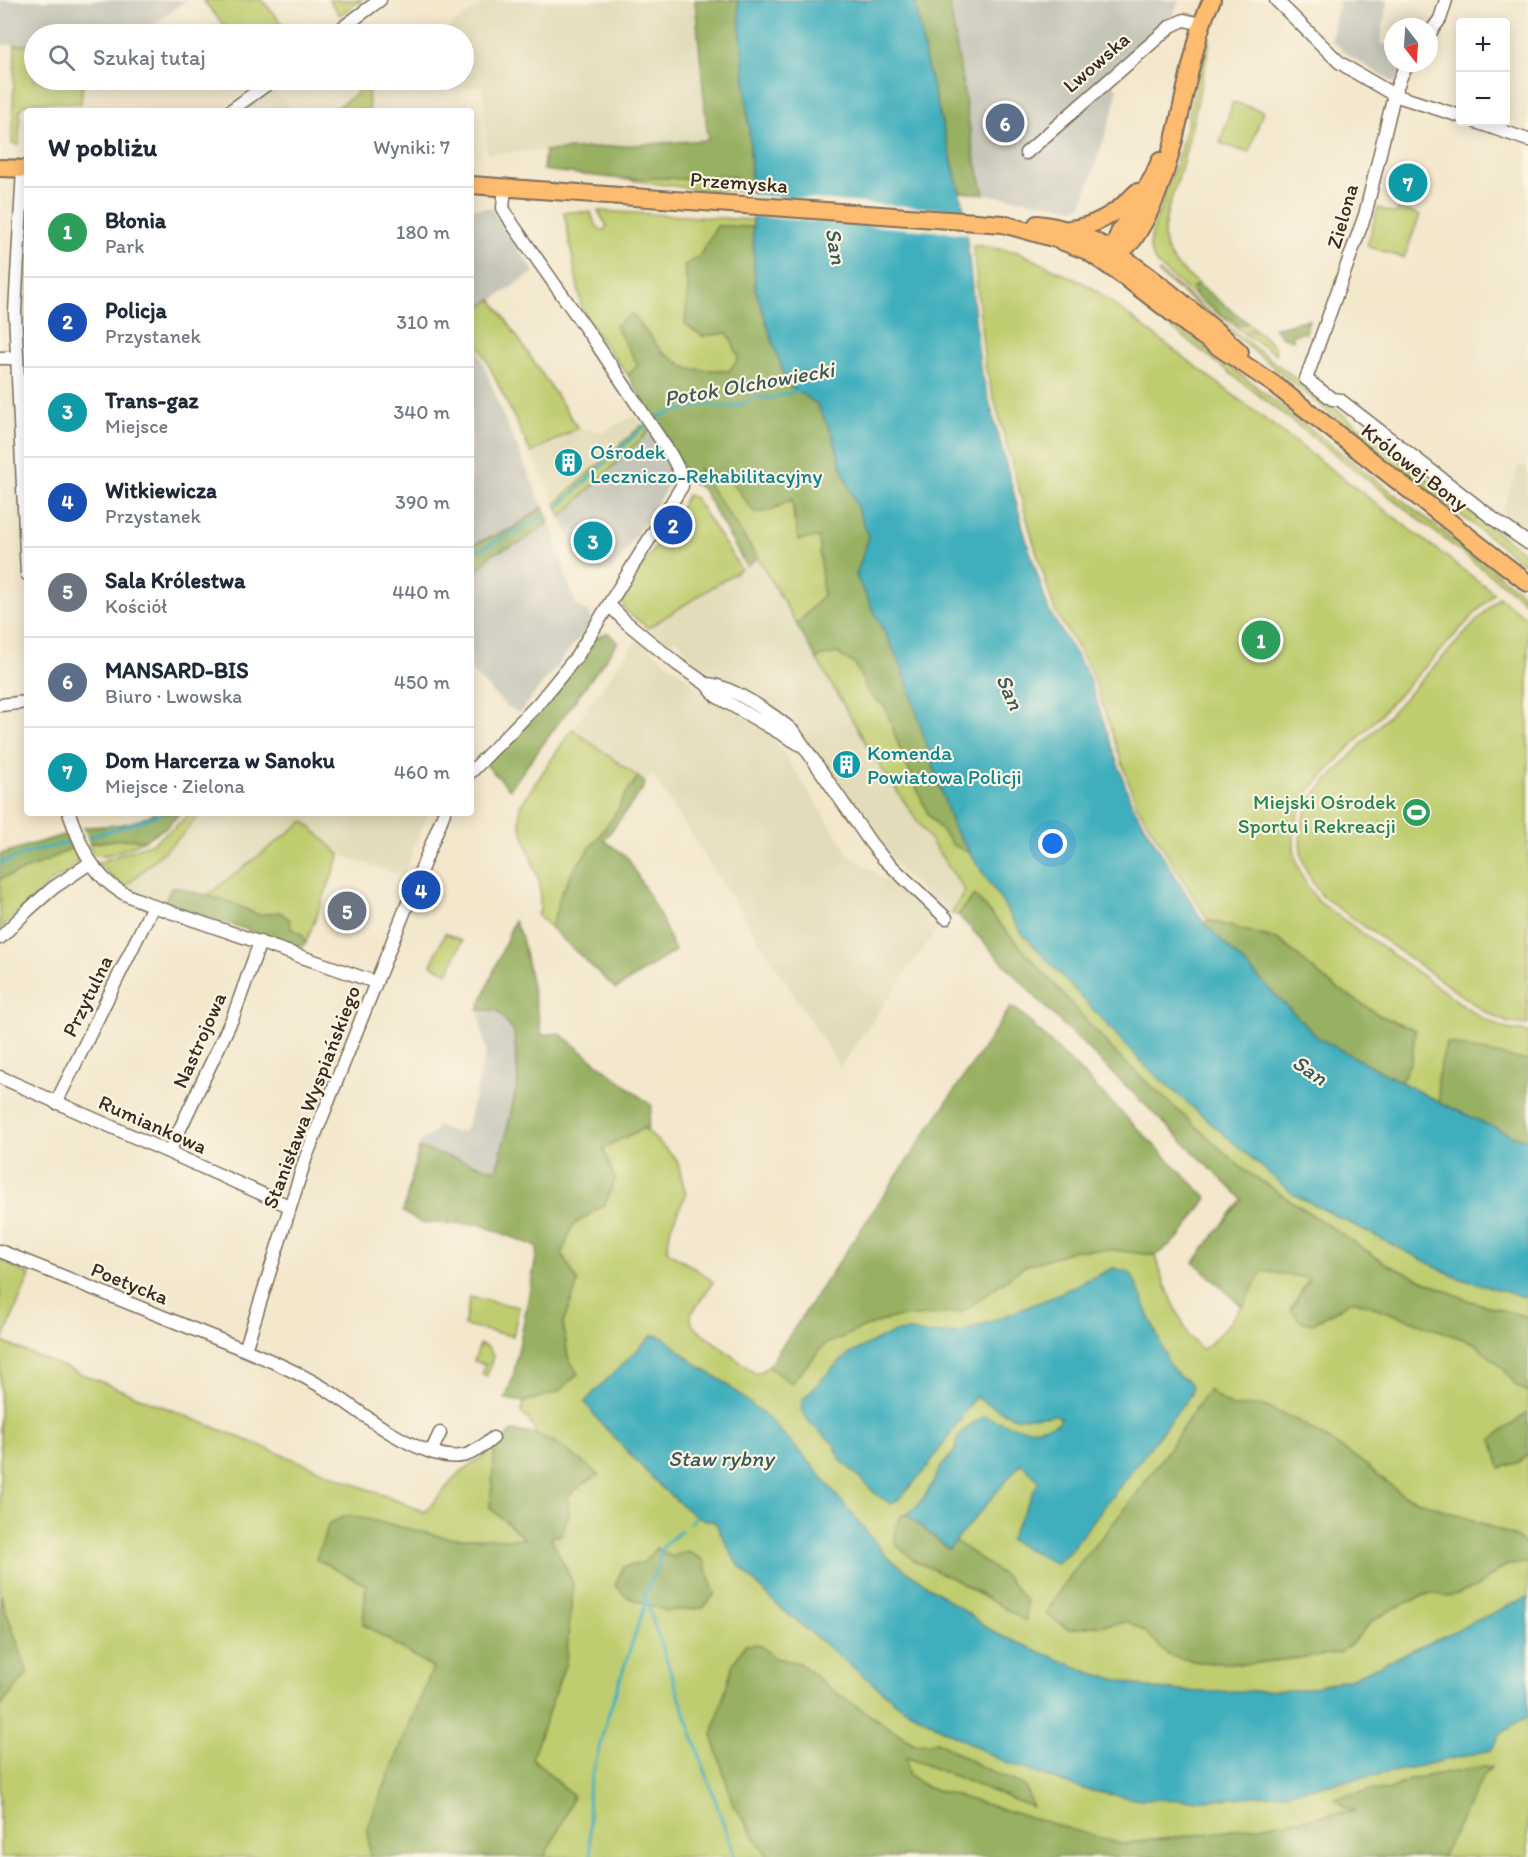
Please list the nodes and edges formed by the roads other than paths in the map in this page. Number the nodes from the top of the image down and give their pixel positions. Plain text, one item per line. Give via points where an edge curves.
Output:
1 (380, 0) edge
2 (1212, 0) edge
3 (1276, 0) edge
4 (1446, 0) edge
5 (1438, 22) edge
6 (348, 24) edge
7 (1202, 24) junction
8 (1403, 72) edge
9 (259, 90) edge
10 (1396, 91) junction
11 (234, 108) edge
12 (1456, 114) edge
13 (1178, 119) junction
14 (1488, 126) edge
15 (1528, 140) edge
16 (1026, 153) dead end
17 (0, 168) edge
18 (24, 169) edge
19 (1153, 177) junction
20 (24, 183) edge
21 (474, 185) edge
22 (505, 187) junction
23 (998, 224) junction
24 (1067, 229) junction
25 (1139, 232) junction
26 (1087, 251) junction
27 (1114, 252) junction
28 (1150, 276) junction
29 (1126, 278) junction
30 (0, 358) edge
31 (16, 358) junction
32 (1275, 385) junction
33 (24, 420) edge
34 (1528, 543) edge
35 (1528, 583) edge
36 (610, 606) junction
37 (24, 702) edge
38 (0, 705) edge
39 (474, 768) edge
40 (70, 816) edge
41 (443, 816) edge
42 (90, 863) junction
43 (153, 906) junction
44 (946, 918) dead end
45 (0, 938) edge
46 (260, 942) junction
47 (375, 982) junction
48 (0, 1077) edge
49 (56, 1103) junction
50 (169, 1152) junction
51 (289, 1206) junction
52 (0, 1251) edge
53 (245, 1350) junction
54 (440, 1433) dead end
55 (493, 1438) dead end
56 (431, 1452) junction

1 - 6 street
2 - 7 main road
3 - 10 street via 1339,62
4 - 5 street
7 - 13 main road
7 - 16 street, Lwowska via 1184,20 1171,26
8 - 10 street, Zielona
9 - 11 street
10 - 12 street
10 - 34 street, Zielona via 1365,215 1306,379 1332,399 1340,400
13 - 19 main road
13 - 25 main road via 1161,188
14 - 15 street
17 - 18 main road
19 - 24 main road via 1109,215 1088,226
19 - 27 main road via 1119,233
20 - 31 street via 15,312
21 - 22 main road, Przemyska
22 - 23 main road, Przemyska
22 - 36 street via 503,208 513,225 682,476 679,492
23 - 24 main road, Przemyska via 1023,222
23 - 26 main road, Przemyska via 1053,237
24 - 27 main road, Przemyska
25 - 27 main road via 1126,247
25 - 28 main road via 1139,255
26 - 27 main road
26 - 29 main road, Przemyska
27 - 28 main road, Królowej Bony
27 - 29 main road
28 - 32 main road, Królowej Bony
29 - 32 main road, Królowej Bony
30 - 31 street
31 - 33 street
32 - 35 main road, Królowej Bony
36 - 39 street via 557,682
36 - 44 street via 717,696 805,747 883,858
37 - 38 street
40 - 42 street, Stanisława Wyspiańskiego
41 - 47 street
42 - 43 street, Stanisława Wyspiańskiego via 123,893
42 - 45 street via 53,888
43 - 46 street, Stanisława Wyspiańskiego
43 - 49 street, Przytulna
46 - 47 street, Stanisława Wyspiańskiego
46 - 50 street, Nastrojowa via 233,1017
47 - 51 street, Stanisława Wyspiańskiego
48 - 49 street, Rumiankowa
49 - 50 street, Rumiankowa
50 - 51 street, Rumiankowa
51 - 53 street, Stanisława Wyspiańskiego
52 - 53 street, Poetycka
53 - 56 street via 305,1376 400,1439
54 - 56 street
55 - 56 street via 463,1457

